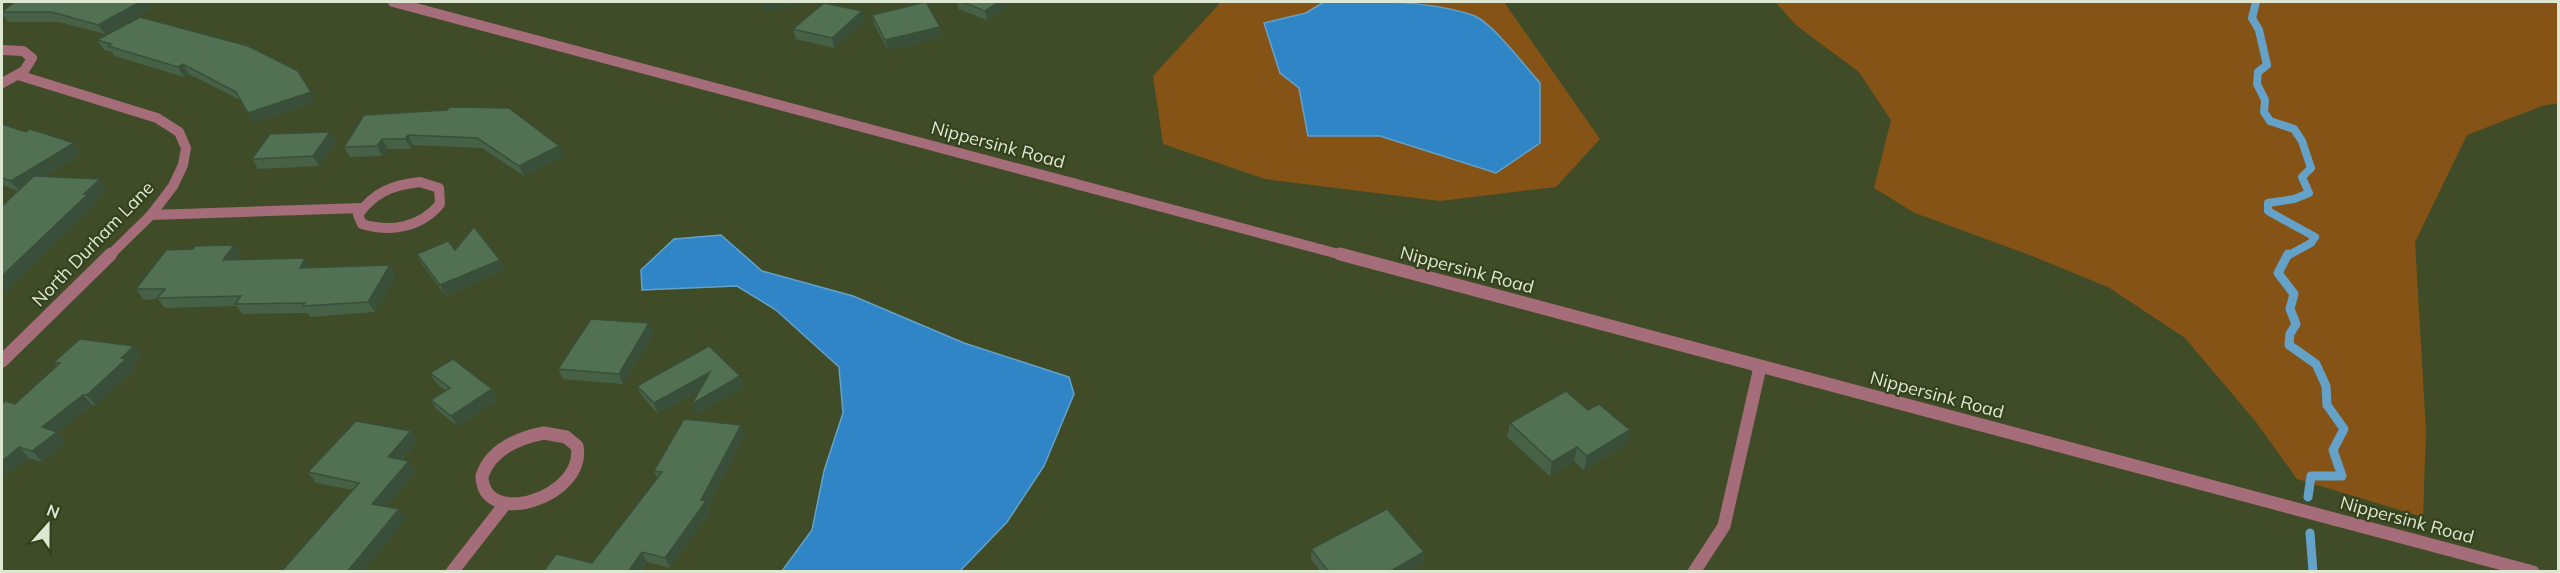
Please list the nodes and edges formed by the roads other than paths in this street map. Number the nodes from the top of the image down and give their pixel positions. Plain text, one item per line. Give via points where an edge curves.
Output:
1 (393, 2) edge
2 (2, 50) edge
3 (18, 75) junction
4 (2, 83) edge
5 (362, 208) junction
6 (151, 215) junction
7 (2, 361) edge
8 (1760, 367) junction
9 (505, 504) junction
10 (452, 572) edge
11 (1694, 572) edge
12 (2533, 572) edge

1 - 8 street, Nippersink Road
2 - 3 street via 29,53 30,64
3 - 4 street
3 - 6 street, North Durham Lane via 157,118 179,132 186,148 183,165
5 - 5 street via 361,222 367,227 401,228 426,218 441,202 442,195 431,184 407,183 380,192
5 - 6 street
6 - 7 street, North Durham Lane
8 - 11 street via 1724,526
8 - 12 street, Nippersink Road
9 - 9 street via 538,499 567,481 580,457 570,439 558,434 529,435 500,450 486,466 481,483 484,493
9 - 10 street

